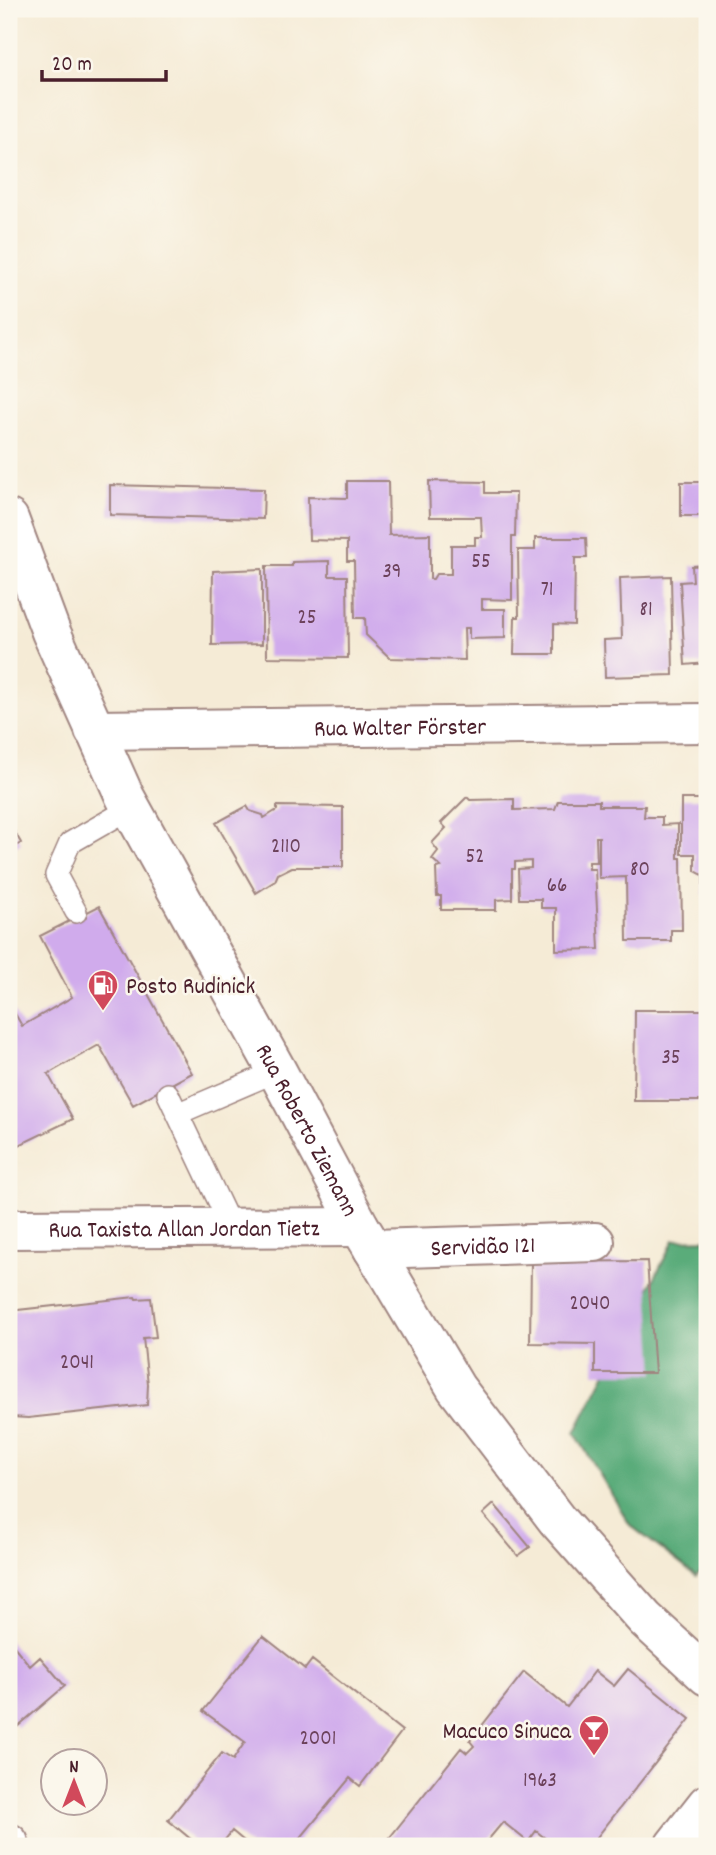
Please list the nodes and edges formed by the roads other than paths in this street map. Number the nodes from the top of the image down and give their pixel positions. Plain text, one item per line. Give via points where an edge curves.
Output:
1 (9, 519) edge
2 (707, 723) edge
3 (94, 730) junction
4 (131, 808) junction
5 (76, 912) dead end
6 (278, 1071) junction
7 (168, 1094) dead end
8 (179, 1113) junction
9 (9, 1229) edge
10 (232, 1230) junction
11 (366, 1238) junction
12 (595, 1242) dead end
13 (707, 1676) edge
14 (707, 1804) edge
15 (674, 1846) edge

1 - 3 main road, Rua Roberto Ziemann
2 - 3 main road, Rua Walter Förster
3 - 4 main road, Rua Roberto Ziemann
4 - 5 lane via 70,843 56,875
4 - 6 main road, Rua Roberto Ziemann
6 - 8 lane
6 - 11 main road, Rua Roberto Ziemann
7 - 8 lane
8 - 10 lane
9 - 10 main road, Rua Taxista Allan Jordan Tietz
10 - 11 main road, Rua Taxista Allan Jordan Tietz
11 - 12 main road, Servidão 121
11 - 13 main road, Rua Roberto Ziemann via 456,1388 515,1468 613,1585
14 - 15 main road

